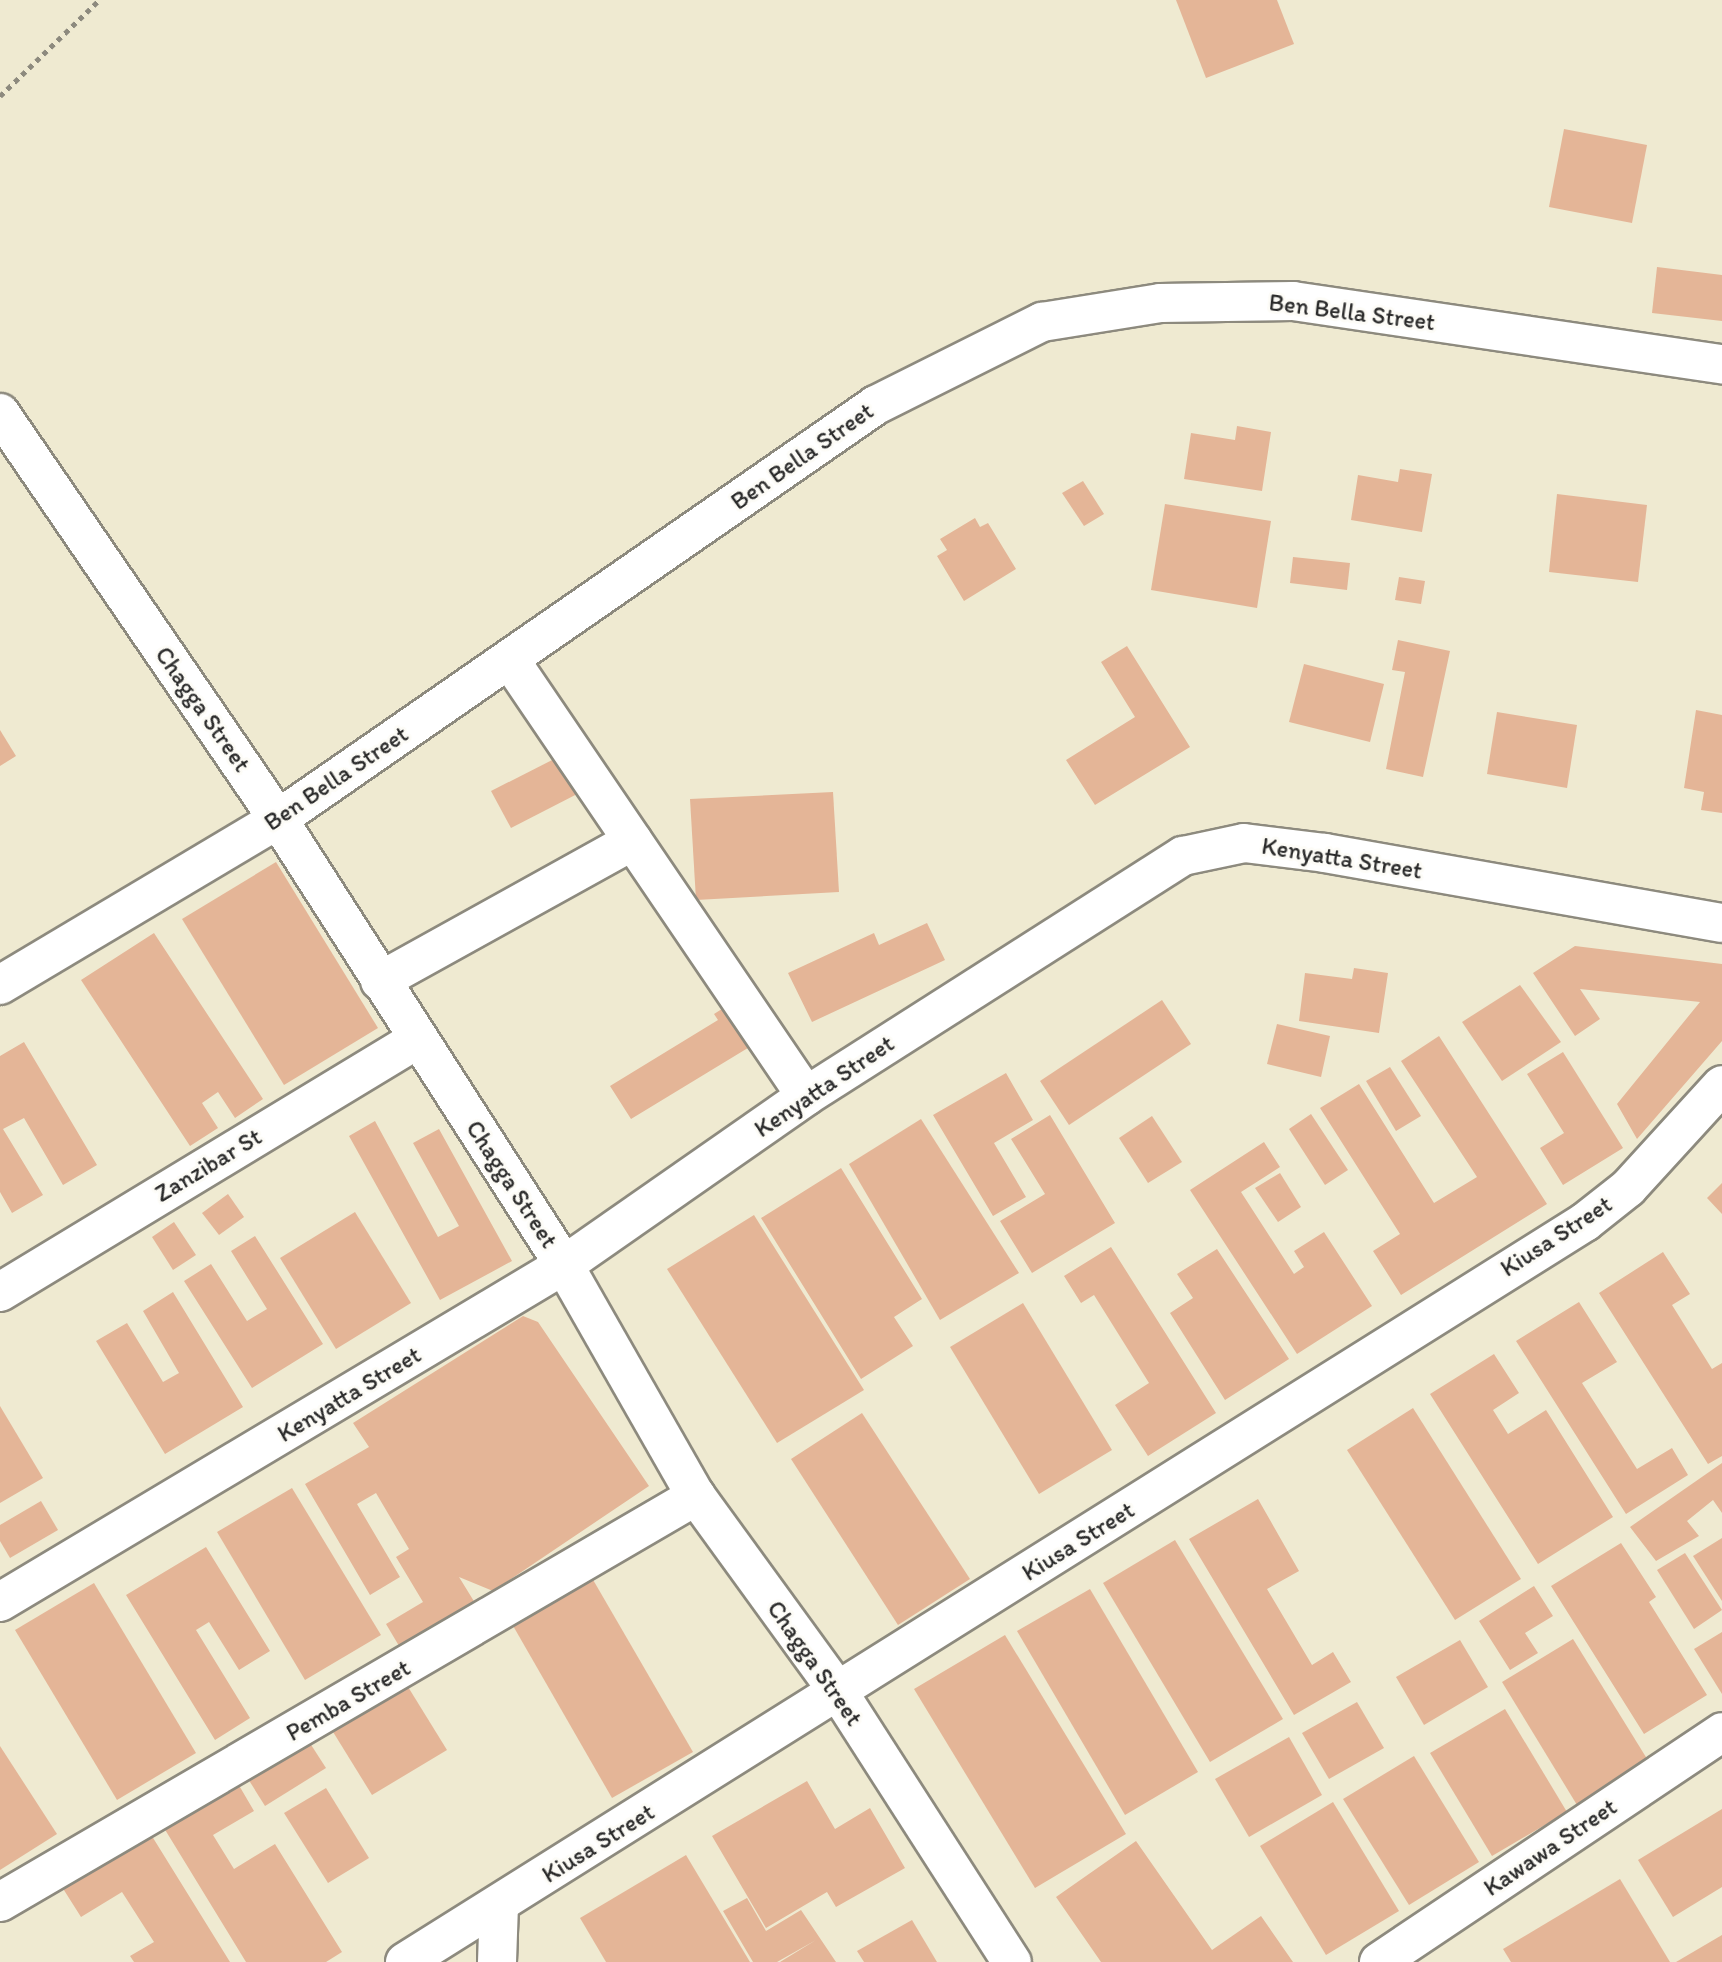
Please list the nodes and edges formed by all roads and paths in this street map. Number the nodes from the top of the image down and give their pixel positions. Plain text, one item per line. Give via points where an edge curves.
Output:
1 (99, 0) edge
2 (0, 96) edge
3 (1722, 364) edge
4 (0, 413) edge
5 (510, 660) junction
6 (278, 819) junction
7 (633, 841) junction
8 (1722, 923) edge
9 (380, 981) junction
10 (0, 985) edge
11 (417, 1039) junction
12 (1722, 1085) edge
13 (806, 1096) junction
14 (564, 1265) junction
15 (0, 1292) edge
16 (696, 1496) junction
17 (0, 1602) edge
18 (839, 1693) junction
19 (1722, 1732) edge
20 (0, 1902) edge
21 (499, 1905) junction
22 (405, 1962) edge
23 (497, 1962) edge
24 (1012, 1962) edge
25 (1379, 1962) edge

1 - 2 path
3 - 5 street, Ben Bella Street via 1293,301 1160,303 1042,322 876,405
4 - 6 street, Chagga Street
5 - 6 street, Ben Bella Street
5 - 7 street
6 - 9 street, Chagga Street
6 - 10 street, Ben Bella Street
7 - 9 street
7 - 13 street
8 - 13 street, Kenyatta Street via 1244,844 1183,856
9 - 11 street, Chagga Street
11 - 14 street, Chagga Street
11 - 15 street, Zanzibar St
12 - 18 street, Kiusa Street via 1628,1188 1584,1222
13 - 14 street, Kenyatta Street
14 - 16 street, Chagga Street
14 - 17 street, Kenyatta Street
16 - 18 street, Chagga Street
16 - 20 street, Pemba Street
18 - 21 street, Kiusa Street
18 - 24 street, Chagga Street
19 - 25 street, Kawawa Street
21 - 22 street, Kiusa Street
21 - 23 street

